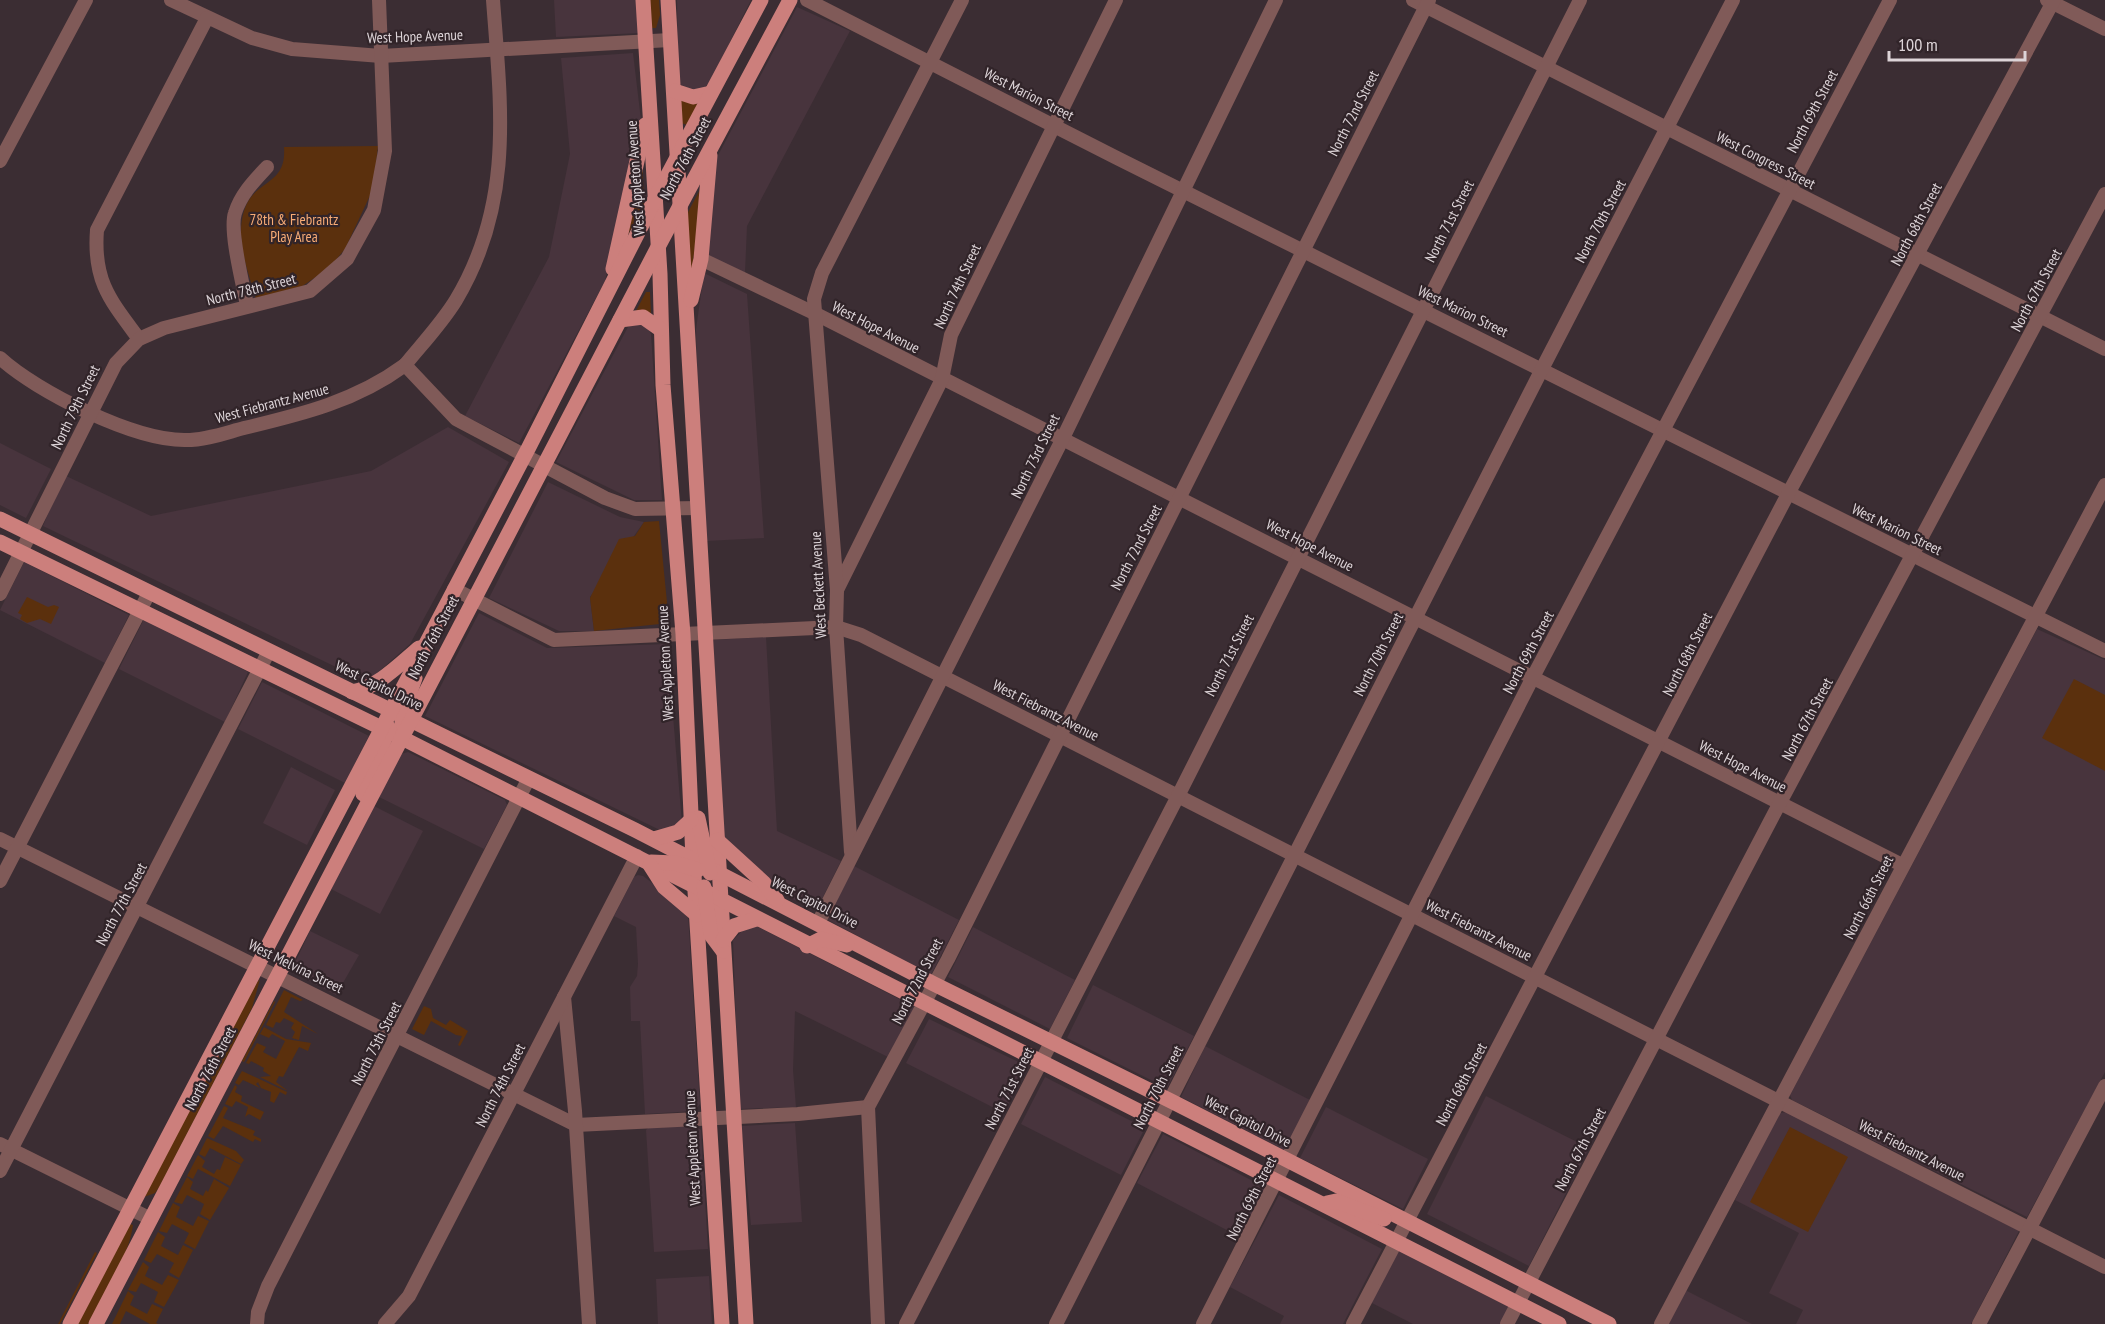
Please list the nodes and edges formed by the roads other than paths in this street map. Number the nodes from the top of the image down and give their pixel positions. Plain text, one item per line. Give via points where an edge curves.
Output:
1 (86, 0) edge
2 (171, 0) edge
3 (379, 0) edge
4 (493, 0) edge
5 (643, 0) edge
6 (668, 0) edge
7 (761, 0) edge
8 (790, 0) edge
9 (807, 0) edge
10 (962, 0) edge
11 (1116, 0) edge
12 (1276, 0) edge
13 (1580, 0) edge
14 (1733, 0) edge
15 (1890, 0) edge
16 (2051, 1) edge
17 (1422, 2) edge
18 (207, 18) junction
19 (2105, 29) edge
20 (670, 40) junction
21 (646, 43) junction
22 (497, 50) junction
23 (381, 56) junction
24 (930, 62) junction
25 (1547, 67) junction
26 (675, 91) junction
27 (711, 93) junction
28 (649, 109) junction
29 (1053, 126) junction
30 (1667, 129) junction
31 (710, 152) junction
32 (677, 158) junction
33 (0, 161) edge
34 (267, 167) dead end
35 (1182, 190) junction
36 (1790, 190) junction
37 (2105, 194) edge
38 (654, 198) junction
39 (681, 204) junction
40 (658, 247) junction
41 (1303, 250) junction
42 (1918, 255) junction
43 (701, 259) junction
44 (610, 286) junction
45 (247, 305) junction
46 (1422, 310) junction
47 (816, 314) junction
48 (687, 315) junction
49 (2041, 316) junction
50 (620, 321) junction
51 (660, 328) junction
52 (140, 339) junction
53 (2105, 349) edge
54 (0, 358) edge
55 (405, 365) junction
56 (1542, 369) junction
57 (942, 380) junction
58 (90, 412) junction
59 (1663, 431) junction
60 (1062, 440) junction
61 (524, 455) junction
62 (544, 466) junction
63 (2105, 485) edge
64 (1788, 495) junction
65 (1179, 499) junction
66 (698, 508) junction
67 (672, 511) junction
68 (0, 519) edge
69 (31, 534) junction
70 (0, 542) edge
71 (21, 552) junction
72 (1914, 556) junction
73 (1297, 557) junction
74 (454, 589) junction
75 (837, 590) junction
76 (149, 593) junction
77 (0, 594) edge
78 (473, 599) junction
79 (140, 611) junction
80 (1415, 617) junction
81 (2036, 617) junction
82 (836, 627) junction
83 (705, 633) junction
84 (683, 634) junction
85 (422, 648) junction
86 (269, 651) junction
87 (2105, 651) edge
88 (260, 668) junction
89 (943, 676) junction
90 (1533, 677) junction
91 (352, 692) junction
92 (400, 715) junction
93 (390, 733) junction
94 (1060, 736) junction
95 (1660, 742) junction
96 (529, 778) junction
97 (1178, 796) junction
98 (519, 797) junction
99 (1780, 802) junction
100 (691, 812) junction
101 (600, 814) junction
102 (570, 823) junction
103 (0, 839) edge
104 (654, 839) junction
105 (717, 840) junction
106 (17, 847) junction
107 (851, 854) junction
108 (1294, 855) junction
109 (642, 859) junction
110 (1902, 865) junction
111 (707, 880) junction
112 (0, 881) edge
113 (777, 903) junction
114 (138, 908) junction
115 (697, 915) junction
116 (1413, 915) junction
117 (756, 919) junction
118 (818, 923) junction
119 (775, 929) junction
120 (723, 945) junction
121 (807, 945) junction
122 (862, 946) junction
123 (256, 965) junction
124 (278, 976) junction
125 (1536, 977) junction
126 (934, 984) junction
127 (564, 997) junction
128 (924, 1005) junction
129 (398, 1036) junction
130 (1657, 1038) junction
131 (1051, 1043) junction
132 (1040, 1063) junction
133 (2105, 1086) edge
134 (514, 1093) junction
135 (1780, 1100) junction
136 (1171, 1101) junction
137 (868, 1107) junction
138 (734, 1116) junction
139 (708, 1119) junction
140 (1160, 1123) junction
141 (576, 1125) junction
142 (5, 1147) edge
143 (1287, 1161) junction
144 (0, 1171) edge
145 (1277, 1183) junction
146 (1322, 1205) junction
147 (130, 1208) junction
148 (152, 1219) junction
149 (1406, 1222) junction
150 (2030, 1228) junction
151 (1396, 1242) junction
152 (1466, 1251) junction
153 (2105, 1267) edge
154 (1528, 1282) junction
155 (1518, 1303) junction
156 (70, 1324) edge
157 (96, 1324) edge
158 (257, 1324) edge
159 (385, 1324) edge
160 (589, 1324) edge
161 (722, 1324) edge
162 (746, 1324) edge
163 (878, 1324) edge
164 (906, 1324) edge
165 (1056, 1324) edge
166 (1203, 1324) edge
167 (1353, 1324) edge
168 (1507, 1324) edge
169 (1559, 1324) edge
170 (1609, 1324) edge
171 (1661, 1324) edge
172 (1979, 1324) edge

1 - 33 street
2 - 18 street, West Hope Avenue
3 - 23 street, North 78th Street
4 - 22 street
5 - 21 main road, West Appleton Avenue
6 - 20 main road, West Appleton Avenue
7 - 27 main road, North 76th Street
8 - 31 main road, North 76th Street
9 - 24 street, West Marion Street
10 - 24 street
11 - 29 street, North 74th Street
12 - 35 street, North 73rd Street
13 - 25 street, North 71st Street
14 - 30 street, North 70th Street
15 - 36 street, North 69th Street
16 - 19 street
16 - 42 street, North 68th Street
17 - 25 street, West Congress Street
17 - 41 street, North 72nd Street
18 - 23 street, West Hope Avenue via 252,38 292,49
18 - 52 street via 97,230 95,256 100,277 113,304
20 - 21 street, West Hope Avenue
20 - 26 main road, West Appleton Avenue
21 - 22 street, West Hope Avenue
21 - 28 main road, West Appleton Avenue
22 - 23 street, West Hope Avenue
22 - 55 street via 499,180 486,237 456,300
23 - 45 street, North 78th Street via 385,152 374,210 347,259 310,291
24 - 29 street, West Marion Street
24 - 47 street via 822,273 814,299
25 - 30 street, West Congress Street
25 - 46 street, North 71st Street
26 - 27 main road via 693,97
26 - 32 main road, West Appleton Avenue
27 - 32 main road, North 76th Street
28 - 38 main road, West Appleton Avenue
28 - 44 main road
29 - 35 street, West Marion Street
29 - 57 street, North 74th Street via 951,335
30 - 36 street, West Congress Street
30 - 56 street, North 70th Street
31 - 39 main road, North 76th Street
31 - 43 main road
32 - 38 main road, North 76th Street
32 - 39 main road, West Appleton Avenue
34 - 45 street via 248,187 234,215
35 - 41 street, West Marion Street
35 - 60 street, North 73rd Street
36 - 42 street, West Congress Street
36 - 59 street, North 69th Street
37 - 49 street, North 67th Street
38 - 40 main road, West Appleton Avenue
38 - 44 main road, North 76th Street
39 - 40 main road, North 76th Street
39 - 48 main road, West Appleton Avenue
40 - 50 main road, North 76th Street
40 - 51 main road, West Appleton Avenue
41 - 46 street, West Marion Street
41 - 65 street, North 72nd Street
42 - 49 street, West Congress Street
42 - 64 street, North 68th Street
43 - 47 street, West Hope Avenue
43 - 48 main road
44 - 61 main road, North 76th Street
45 - 52 street, North 78th Street via 164,328
46 - 56 street, West Marion Street
46 - 73 street, North 71st Street
47 - 57 street, West Hope Avenue
47 - 75 street, West Beckett Avenue
48 - 66 main road, West Appleton Avenue
49 - 53 street, West Congress Street
49 - 72 street, North 67th Street
50 - 51 main road via 643,317
50 - 62 main road, North 76th Street
51 - 67 main road, West Appleton Avenue
52 - 58 street, North 79th Street via 116,363
54 - 58 street, West Fiebrantz Avenue via 17,374
55 - 58 street, West Fiebrantz Avenue via 385,380 331,406 196,439 149,435
55 - 61 street via 456,419
56 - 59 street, West Marion Street
56 - 80 street, North 70th Street
57 - 60 street, West Hope Avenue
57 - 75 street, North 74th Street
58 - 69 street, North 79th Street
59 - 64 street, West Marion Street
59 - 90 street, North 69th Street
60 - 65 street, West Hope Avenue
60 - 89 street, North 73rd Street
61 - 62 street
61 - 74 main road, North 76th Street
62 - 67 street via 635,509
62 - 78 main road, North 76th Street
63 - 81 street, North 66th Street
64 - 72 street, West Marion Street
64 - 95 street, North 68th Street
65 - 73 street, West Hope Avenue
65 - 94 street, North 72nd Street
66 - 67 street
66 - 83 main road, West Appleton Avenue
67 - 84 main road, West Appleton Avenue
68 - 69 main road, West Capitol Drive
69 - 71 street, North 79th Street
69 - 76 main road, West Capitol Drive
70 - 71 main road
71 - 77 street, North 79th Street
71 - 79 main road
72 - 81 street, West Marion Street
72 - 99 street, North 67th Street
73 - 80 street, West Hope Avenue
73 - 97 street, North 71st Street
74 - 78 street, West Fiebrantz Avenue
74 - 85 main road, North 76th Street
75 - 82 street, West Beckett Avenue
76 - 79 street
76 - 86 main road, West Capitol Drive
78 - 84 street, West Fiebrantz Avenue via 554,640
78 - 92 main road, North 76th Street
79 - 88 main road
79 - 106 street
80 - 90 street, West Hope Avenue
80 - 108 street, North 70th Street
81 - 87 street, West Marion Street
81 - 110 street, North 66th Street
82 - 83 street, West Fiebrantz Avenue
82 - 89 street, West Fiebrantz Avenue via 861,634
82 - 107 street, West Beckett Avenue
83 - 84 street, West Fiebrantz Avenue
83 - 105 main road, West Appleton Avenue
84 - 100 main road, West Appleton Avenue
85 - 91 main road via 376,682
85 - 92 main road
86 - 88 street, North 77th Street
86 - 91 main road, West Capitol Drive
88 - 93 main road
88 - 114 street, North 77th Street
89 - 94 street, West Fiebrantz Avenue
89 - 107 street, North 73rd Street
90 - 95 street, West Hope Avenue
90 - 116 street, North 69th Street
91 - 92 main road, West Capitol Drive
92 - 93 main road, North 76th Street
92 - 93 main road, North 76th Street
92 - 96 main road, West Capitol Drive
93 - 98 main road
93 - 123 main road, North 76th Street
93 - 124 main road, North 76th Street via 359,818
94 - 97 street, West Fiebrantz Avenue
94 - 126 street, North 72nd Street
95 - 99 street, West Hope Avenue
95 - 125 street, North 68th Street
96 - 98 street, North 75th Street
96 - 101 main road, West Capitol Drive
97 - 108 street, West Fiebrantz Avenue
97 - 131 street, North 71st Street
98 - 102 main road
98 - 129 street, North 75th Street
99 - 110 street, West Hope Avenue
99 - 130 street, North 67th Street
100 - 104 main road via 678,832
100 - 111 main road, West Appleton Avenue via 700,823
101 - 102 main road via 592,820
101 - 104 main road, West Capitol Drive
102 - 109 main road
103 - 106 street, West Melvina Street
104 - 111 main road, West Capitol Drive
105 - 111 main road, West Appleton Avenue
105 - 113 main road via 764,883
106 - 112 street
106 - 114 street, West Melvina Street
107 - 118 street, North 73rd Street
108 - 116 street, West Fiebrantz Avenue
108 - 136 street, North 70th Street
109 - 111 main road via 675,863
109 - 115 main road via 664,887
109 - 127 street, North 74th Street
110 - 135 street, North 66th Street
111 - 113 main road, West Capitol Drive
111 - 115 main road, West Appleton Avenue
111 - 117 main road, West Capitol Drive
111 - 120 main road, West Appleton Avenue
113 - 118 main road, West Capitol Drive
114 - 123 street, West Melvina Street
114 - 142 street, North 77th Street
115 - 139 main road, West Appleton Avenue
116 - 125 street, West Fiebrantz Avenue
116 - 143 street, North 69th Street
117 - 119 main road, West Capitol Drive
117 - 120 main road via 734,926
118 - 119 main road via 810,928
118 - 122 main road, West Capitol Drive
119 - 121 main road, West Capitol Drive
120 - 138 main road, West Appleton Avenue
121 - 122 main road via 821,939
121 - 128 main road, West Capitol Drive
122 - 126 main road, West Capitol Drive
123 - 124 street, West Melvina Street
123 - 147 main road, North 76th Street
124 - 129 street, West Melvina Street
124 - 148 main road, North 76th Street
125 - 130 street, West Fiebrantz Avenue
125 - 149 street, North 68th Street
126 - 128 street, North 72nd Street
126 - 131 main road, West Capitol Drive
127 - 134 street, North 74th Street
127 - 141 street
128 - 132 main road, West Capitol Drive
128 - 137 street, North 72nd Street
129 - 134 street, West Melvina Street
129 - 158 street, North 75th Street via 268,1286
130 - 135 street, West Fiebrantz Avenue
130 - 154 street, North 67th Street
131 - 132 street, North 71st Street
131 - 136 main road, West Capitol Drive
132 - 140 main road, West Capitol Drive
132 - 164 street, North 71st Street
133 - 150 street
134 - 141 street, West Melvina Street
134 - 159 street, North 74th Street via 408,1296
135 - 150 street, West Fiebrantz Avenue
135 - 171 street, North 66th Street
136 - 140 street, North 70th Street
136 - 143 main road, West Capitol Drive
137 - 138 street
137 - 163 street
138 - 139 street
138 - 162 main road, West Appleton Avenue
139 - 141 street
139 - 161 main road, West Appleton Avenue
140 - 145 main road, West Capitol Drive
140 - 165 street, North 70th Street
141 - 160 street
142 - 144 street, North 77th Street
142 - 147 street
143 - 145 street, North 69th Street
143 - 149 main road, West Capitol Drive
145 - 146 main road, West Capitol Drive
145 - 166 street, North 69th Street
146 - 149 main road via 1336,1201 1374,1216
146 - 151 main road, West Capitol Drive
147 - 148 street
147 - 156 main road, North 76th Street
148 - 157 main road, North 76th Street
149 - 151 street, North 68th Street
149 - 152 main road, West Capitol Drive
150 - 153 street, West Fiebrantz Avenue
150 - 172 street
151 - 152 main road via 1407,1239 1453,1252
151 - 155 main road, West Capitol Drive
151 - 167 street, North 68th Street
152 - 154 main road, West Capitol Drive
154 - 155 street, North 67th Street
154 - 170 main road, West Capitol Drive
155 - 168 street, North 67th Street
155 - 169 main road, West Capitol Drive

